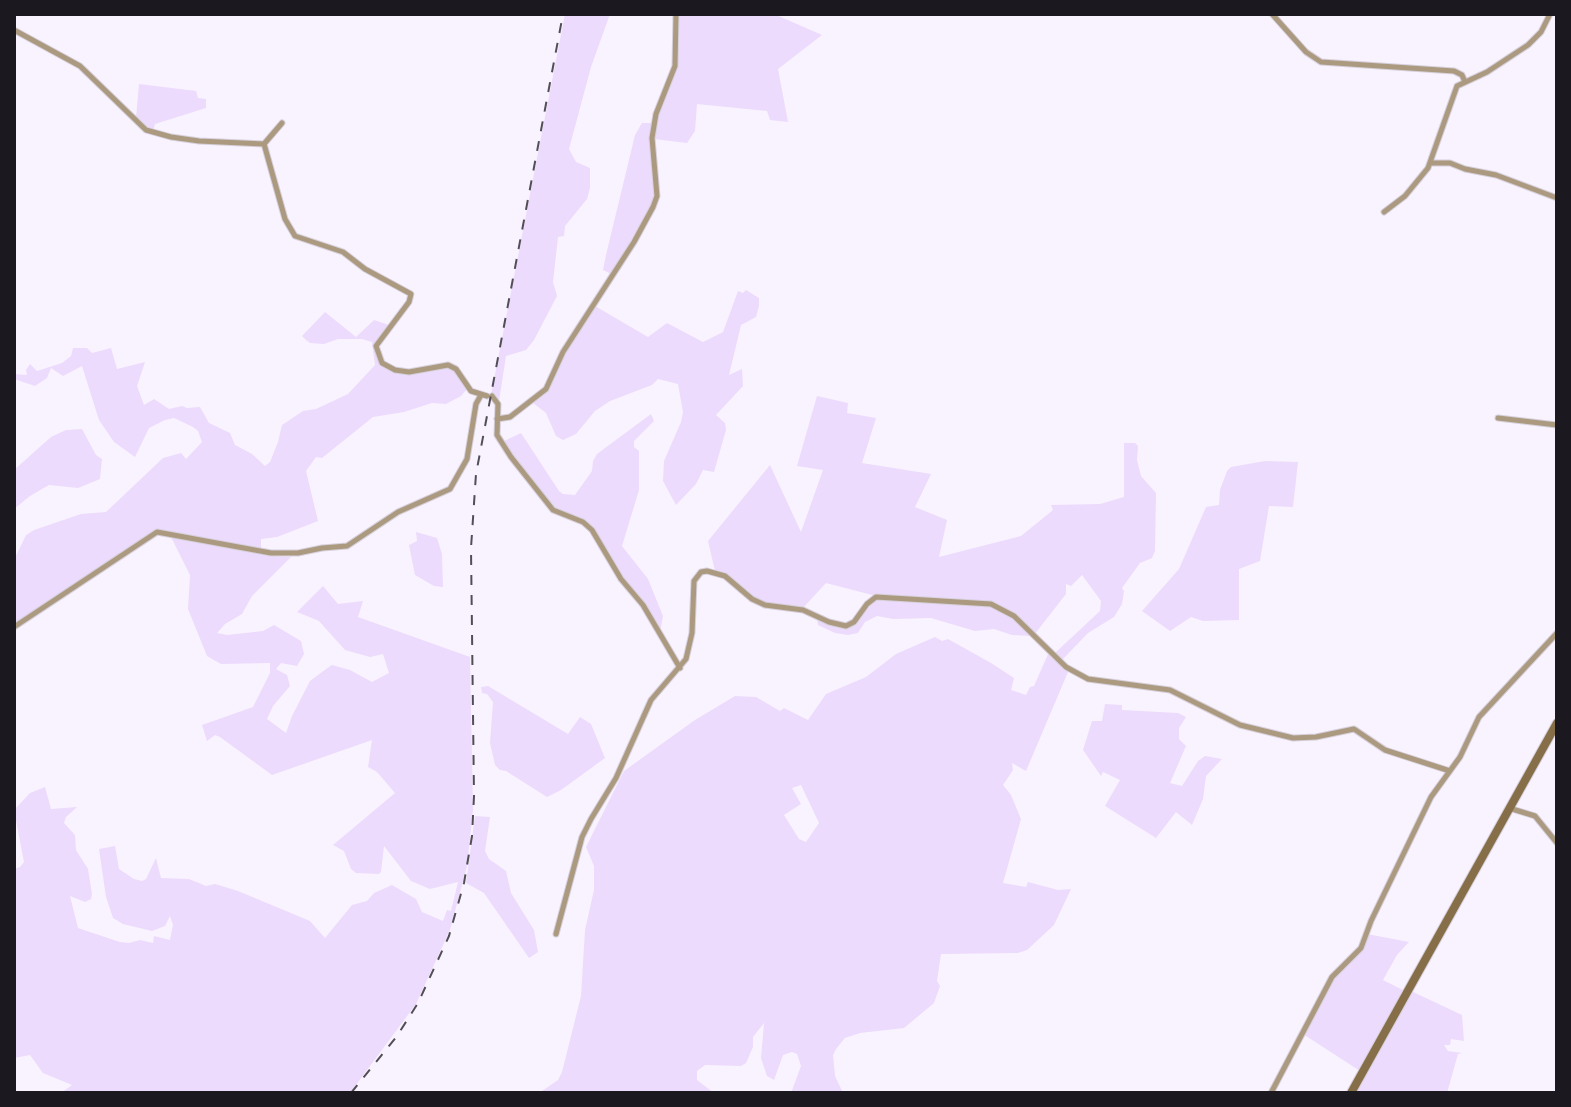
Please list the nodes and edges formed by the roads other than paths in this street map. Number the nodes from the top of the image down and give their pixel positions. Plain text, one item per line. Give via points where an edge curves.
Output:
1 (676, 14) edge
2 (1272, 14) edge
3 (1550, 14) edge
4 (14, 30) edge
5 (1465, 82) junction
6 (282, 123) dead end
7 (264, 144) junction
8 (1431, 163) junction
9 (1557, 198) edge
10 (1384, 212) dead end
11 (487, 396) junction
12 (1498, 418) dead end
13 (497, 419) junction
14 (1557, 425) edge
15 (14, 627) edge
16 (1557, 633) edge
17 (680, 668) junction
18 (1557, 723) edge
19 (1450, 771) junction
20 (1509, 808) junction
21 (1557, 843) edge
22 (556, 934) dead end
23 (1271, 1093) edge
24 (1351, 1093) edge

1 - 13 street via 675,66 652,138 657,190 653,207 563,352 546,389 510,417
2 - 5 street via 1317,60 1454,71
3 - 5 street via 1528,45
4 - 7 street via 80,66 146,130 199,141
5 - 8 street via 1454,93
6 - 7 street
7 - 11 street via 285,219 295,236 343,252 411,294 376,346 382,363 409,372 451,366 471,391
8 - 9 street via 1496,175
8 - 10 street via 1405,196
11 - 13 street via 498,404
11 - 15 street via 476,404 467,459 450,489 398,512 347,546 271,553 157,532
12 - 14 street
13 - 17 street via 497,435 511,457 553,510 592,530
16 - 19 street via 1485,708
17 - 19 street via 692,633 694,581 701,572 725,576 765,605 803,610 846,626 876,597 985,603 1014,616 1066,667 1088,679 1170,690 1240,725 1293,738 1354,729 1385,750
17 - 22 street via 651,700 591,819
18 - 20 main road
19 - 23 street via 1406,848 1359,953 1332,977
20 - 21 street via 1535,816
20 - 24 main road

